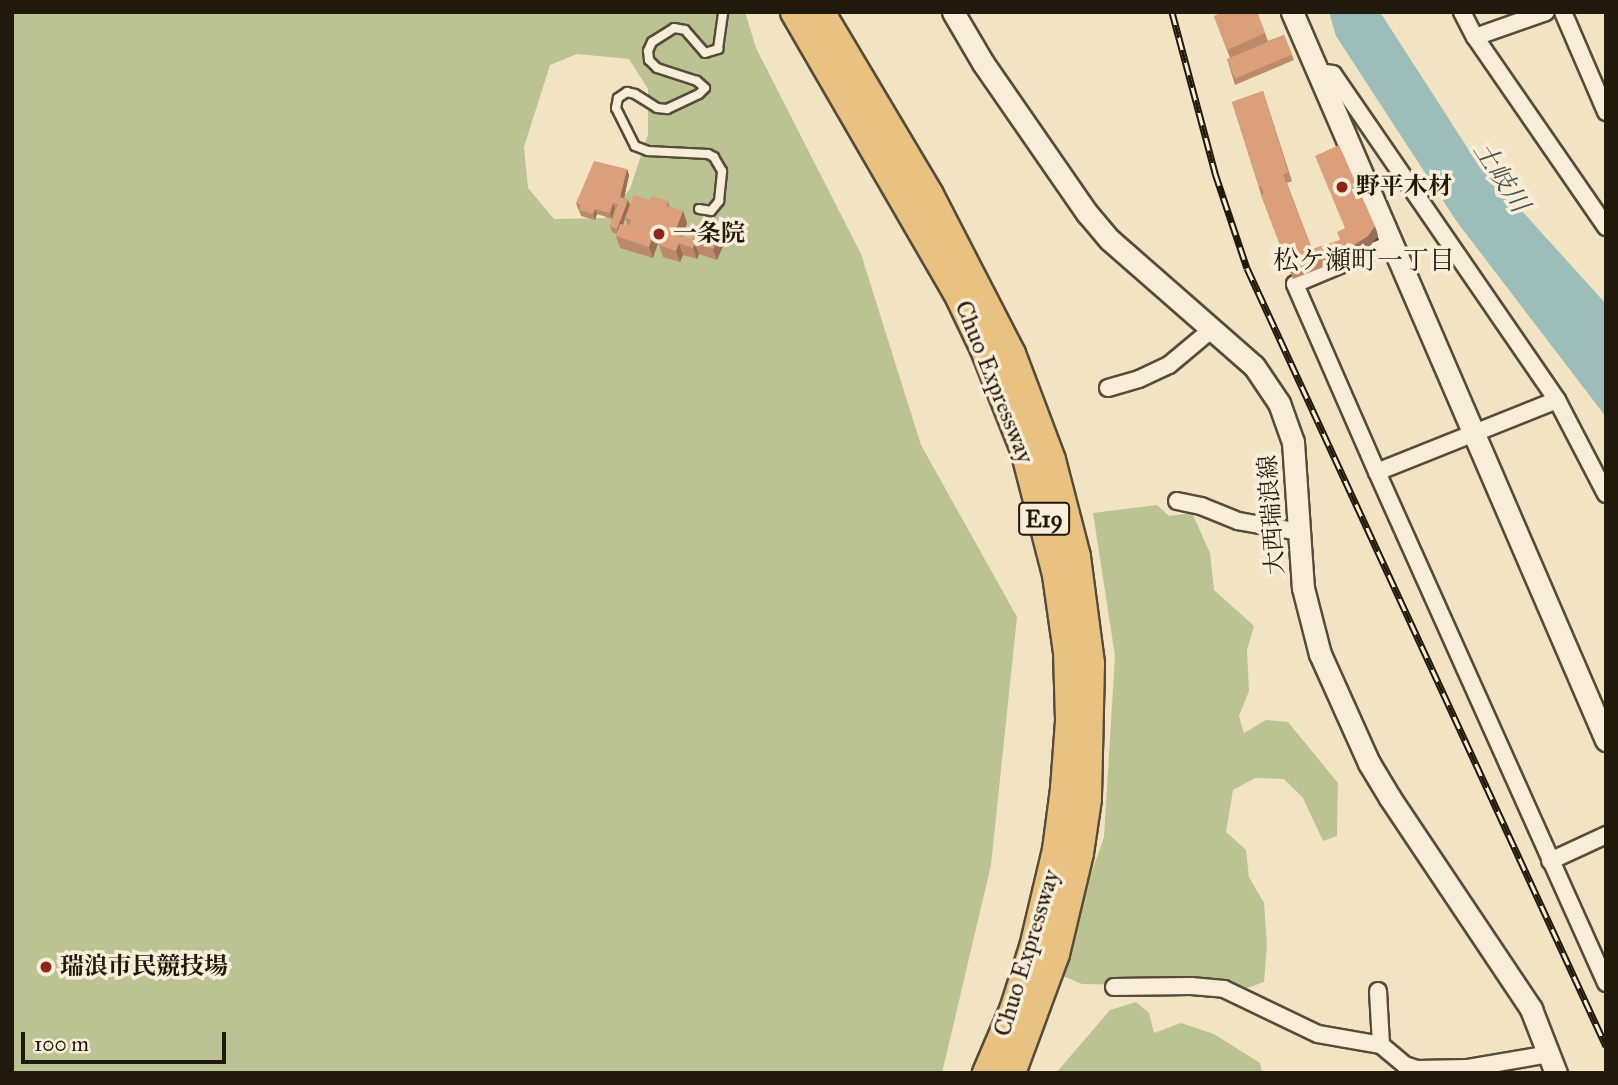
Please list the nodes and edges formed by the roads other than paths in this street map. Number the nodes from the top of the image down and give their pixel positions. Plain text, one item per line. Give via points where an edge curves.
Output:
1 (723, 12) edge
2 (795, 12) edge
3 (820, 12) edge
4 (953, 12) edge
5 (1292, 12) edge
6 (1461, 12) edge
7 (1546, 12) edge
8 (1563, 12) edge
9 (1475, 37) junction
10 (1317, 72) junction
11 (1606, 112) edge
12 (699, 209) dead end
13 (1606, 228) edge
14 (1390, 244) junction
15 (1212, 329) junction
16 (1108, 388) dead end
17 (1557, 400) junction
18 (1473, 435) junction
19 (1377, 472) junction
20 (1606, 494) edge
21 (1177, 501) dead end
22 (1300, 532) junction
23 (1606, 740) edge
24 (1606, 835) edge
25 (1550, 861) junction
26 (1606, 983) edge
27 (1114, 987) dead end
28 (1378, 991) dead end
29 (1381, 1045) junction
30 (1552, 1064) edge
31 (1432, 1071) edge
32 (988, 1073) edge
33 (1011, 1073) edge

1 - 12 lane via 718,49 705,52 685,30 674,28 652,42 648,51 657,68 697,81 705,88 699,94 667,109 627,93 618,98 616,108 635,146 715,158 722,171 719,201 711,211
2 - 32 highway, Chuo Expressway / E19 via 957,291 984,347 1025,450 1057,575 1068,666 1065,789 1043,912 1014,1010
3 - 33 highway, Chuo Expressway / E19 via 929,195 1012,354 1051,460 1078,570 1090,664 1087,799 1077,866 1055,954
4 - 15 main road, 大西瑞浪線 via 1087,213 1110,240
5 - 10 main road
6 - 9 street
7 - 9 street
8 - 11 street
9 - 13 street
10 - 14 main road
10 - 17 street via 1333,74
14 - 18 main road
14 - 19 street via 1295,284
15 - 16 street via 1169,365
15 - 22 main road, 大西瑞浪線 via 1254,366 1279,403 1293,442
17 - 18 street
17 - 20 street
18 - 19 street
18 - 23 main road
19 - 25 street
21 - 22 street via 1238,521
22 - 30 main road, 大西瑞浪線 via 1309,621 1351,726 1390,798 1531,1009
24 - 25 street
25 - 26 street
27 - 29 street via 1224,989 1318,1034
28 - 29 street
29 - 31 street via 1405,1065
30 - 31 street

